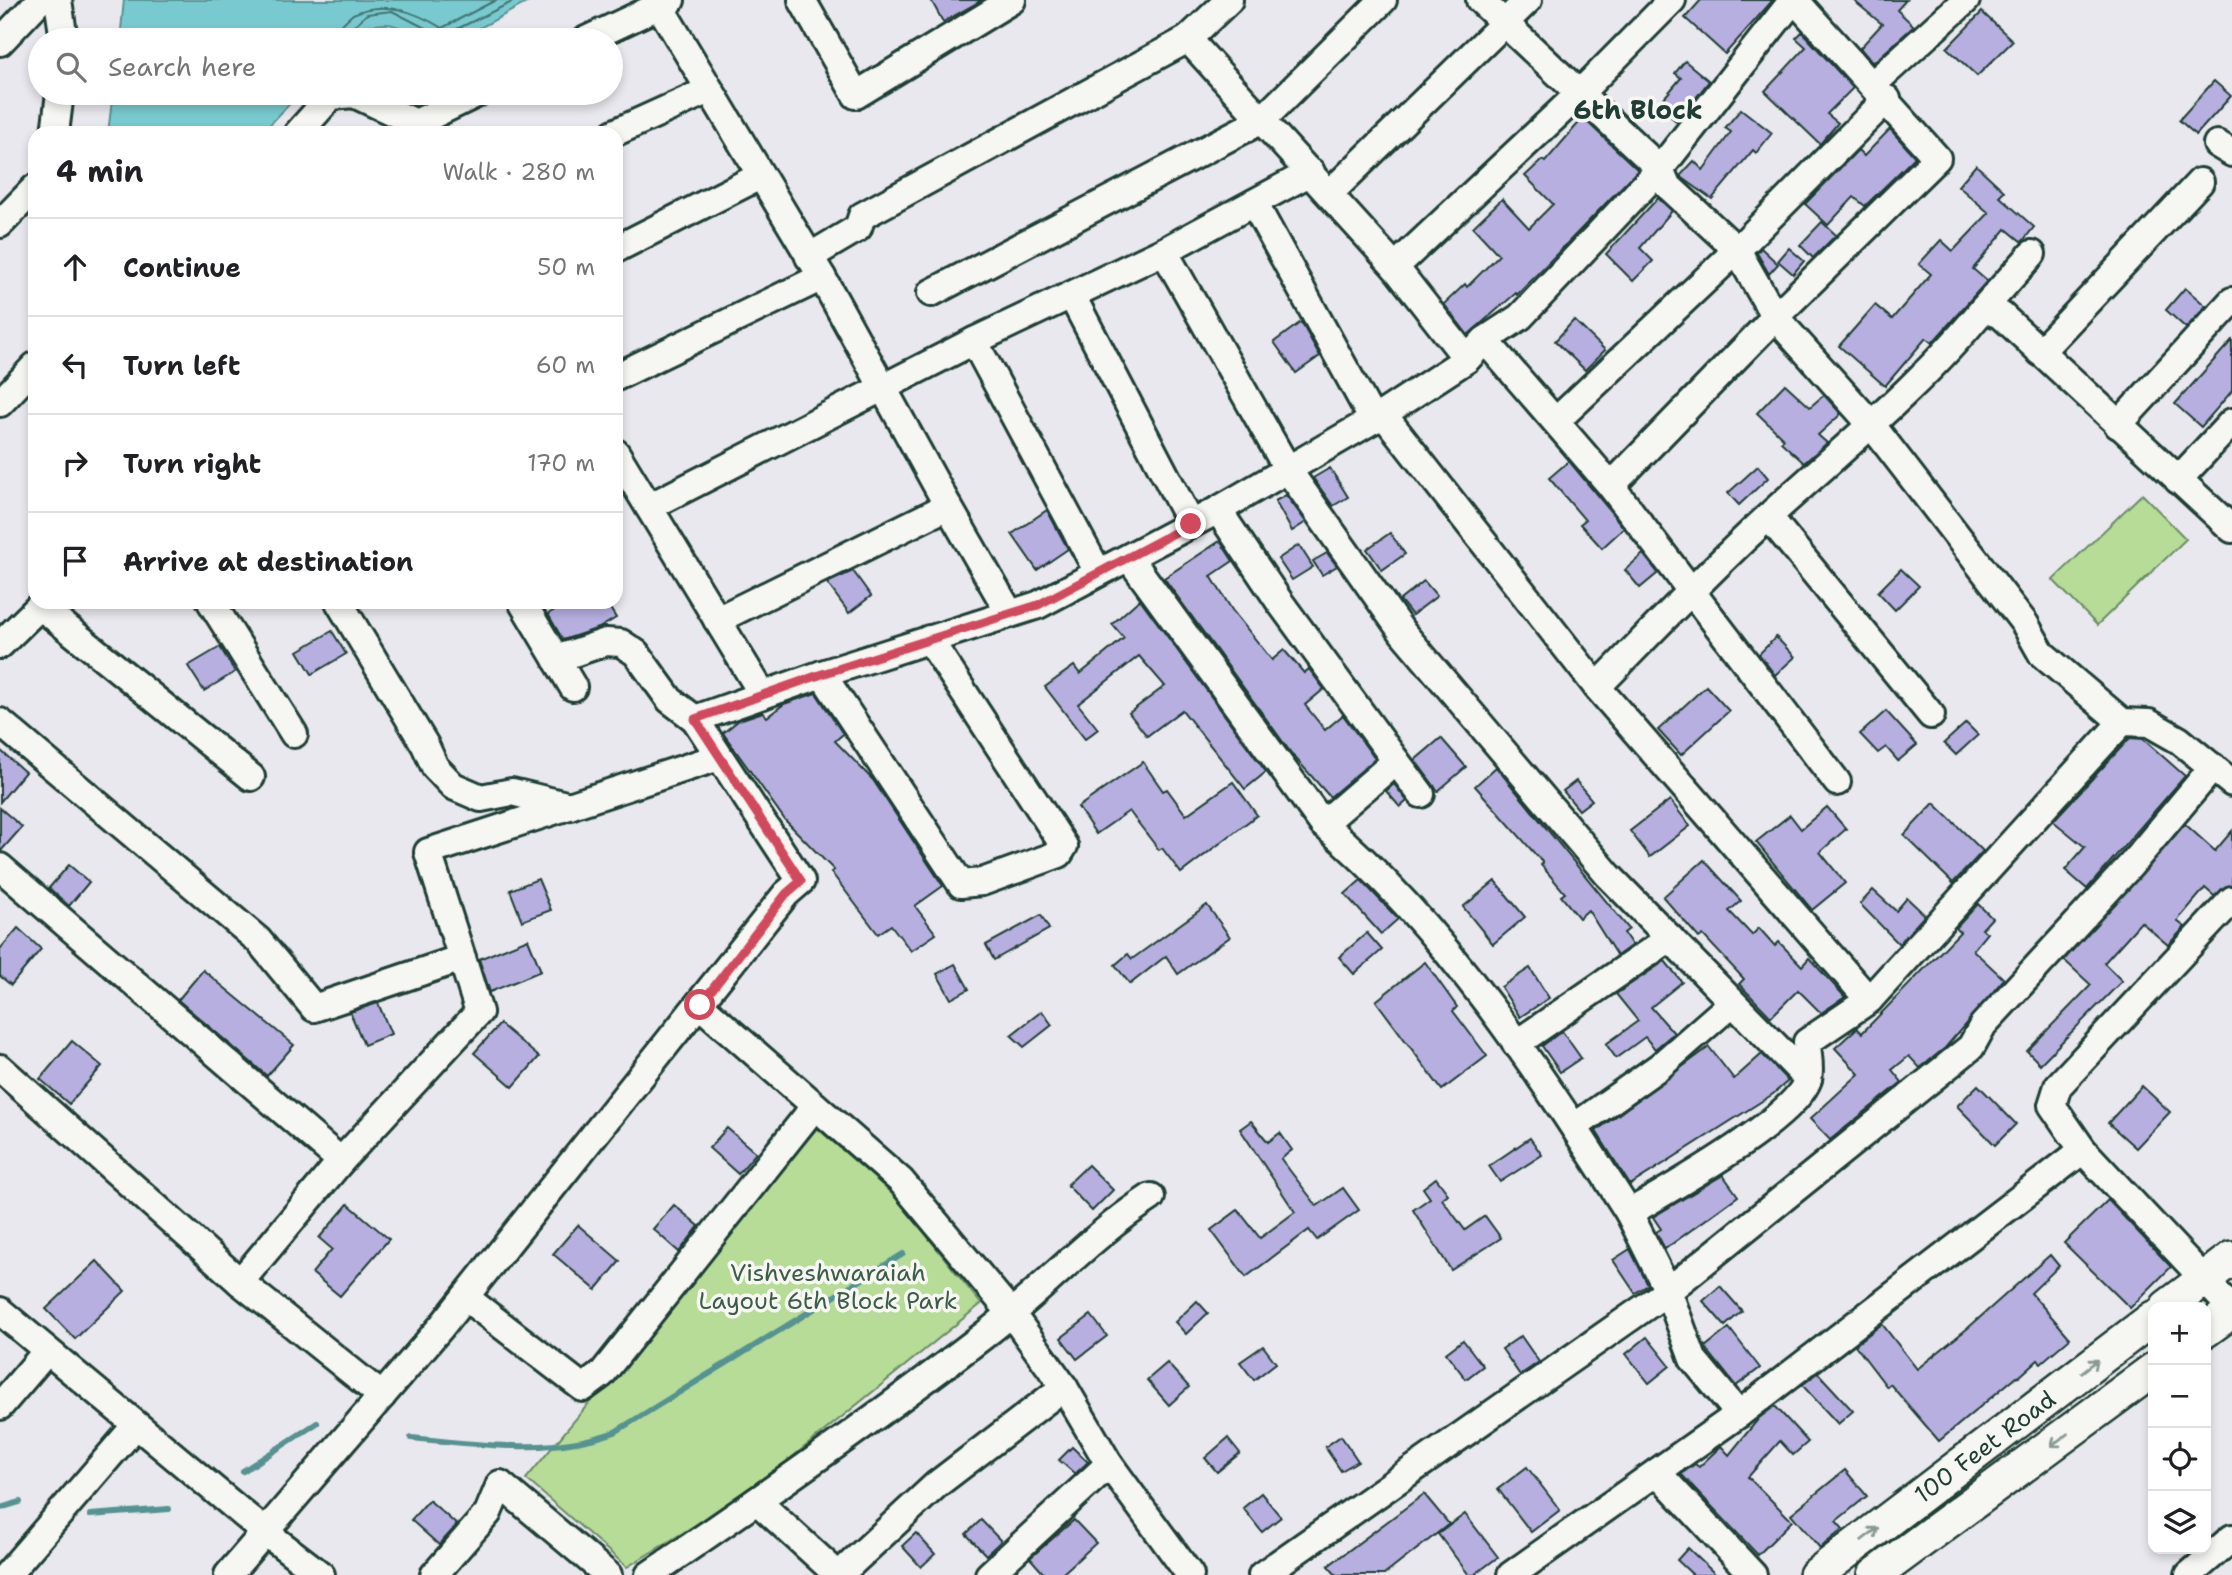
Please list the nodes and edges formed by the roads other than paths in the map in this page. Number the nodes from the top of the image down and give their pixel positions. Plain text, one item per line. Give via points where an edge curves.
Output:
1 (40, 0) edge
2 (58, 0) edge
3 (1012, 0) edge
4 (1229, 0) edge
5 (1383, 0) edge
6 (1480, 0) edge
7 (1528, 0) edge
8 (1672, 0) edge
9 (1794, 0) edge
10 (1966, 0) edge
11 (662, 2) edge
12 (807, 2) edge
13 (1505, 24) junction
14 (62, 28) edge
15 (610, 28) edge
16 (1188, 39) junction
17 (0, 42) edge
18 (709, 90) junction
19 (1880, 91) junction
20 (1579, 94) junction
21 (58, 105) edge
22 (323, 105) edge
23 (375, 105) edge
24 (458, 105) edge
25 (1262, 120) junction
26 (56, 126) edge
27 (304, 126) edge
28 (415, 126) edge
29 (422, 126) edge
30 (623, 129) edge
31 (1660, 169) junction
32 (1311, 172) junction
33 (760, 176) junction
34 (2200, 182) dead end
35 (1331, 193) junction
36 (28, 195) edge
37 (1254, 203) junction
38 (0, 224) edge
39 (623, 245) edge
40 (1737, 250) junction
41 (1164, 251) junction
42 (2032, 254) dead end
43 (816, 267) junction
44 (1395, 267) junction
45 (931, 293) dead end
46 (1072, 296) junction
47 (2232, 301) edge
48 (1983, 309) junction
49 (1774, 317) junction
50 (974, 341) junction
51 (1476, 350) junction
52 (2040, 352) junction
53 (28, 373) edge
54 (623, 373) edge
55 (884, 389) junction
56 (0, 402) edge
57 (1378, 417) junction
58 (1556, 421) junction
59 (2232, 422) edge
60 (1871, 424) junction
61 (2118, 425) junction
62 (623, 464) edge
63 (1288, 470) junction
64 (2178, 480) junction
65 (1611, 486) junction
66 (948, 506) junction
67 (649, 507) junction
68 (1219, 510) junction
69 (1769, 517) junction
70 (1191, 524) junction
71 (2232, 529) edge
72 (1130, 559) junction
73 (1098, 572) junction
74 (1692, 590) junction
75 (37, 609) edge
76 (48, 609) edge
77 (215, 609) edge
78 (344, 609) edge
79 (526, 609) edge
80 (1010, 614) junction
81 (717, 620) junction
82 (929, 639) junction
83 (0, 645) edge
84 (556, 659) junction
85 (822, 674) junction
86 (573, 687) dead end
87 (1597, 687) junction
88 (763, 695) junction
89 (1931, 715) dead end
90 (695, 719) junction
91 (0, 722) edge
92 (2122, 722) junction
93 (294, 734) dead end
94 (719, 757) junction
95 (1396, 761) junction
96 (2223, 775) edge
97 (251, 777) dead end
98 (1837, 782) dead end
99 (1421, 794) dead end
100 (570, 806) junction
101 (1323, 824) junction
102 (0, 867) edge
103 (2232, 900) edge
104 (1670, 938) junction
105 (462, 958) junction
106 (1869, 1000) junction
107 (1732, 1003) junction
108 (700, 1005) junction
109 (1517, 1044) junction
110 (0, 1068) edge
111 (1808, 1079) junction
112 (815, 1105) junction
113 (1574, 1127) junction
114 (2083, 1150) junction
115 (341, 1161) junction
116 (1151, 1197) dead end
117 (1629, 1213) junction
118 (2219, 1268) edge
119 (240, 1282) junction
120 (1668, 1291) junction
121 (465, 1297) junction
122 (2174, 1302) edge
123 (2232, 1310) edge
124 (0, 1311) edge
125 (1011, 1313) junction
126 (2148, 1322) edge
127 (2211, 1326) edge
128 (47, 1351) junction
129 (2148, 1374) edge
130 (1064, 1387) junction
131 (382, 1396) junction
132 (0, 1406) edge
133 (1739, 1414) junction
134 (136, 1425) junction
135 (1109, 1464) junction
136 (1657, 1472) junction
137 (757, 1501) junction
138 (265, 1532) junction
139 (2232, 1538) edge
140 (7, 1575) edge
141 (228, 1575) edge
142 (321, 1575) edge
143 (434, 1575) edge
144 (608, 1575) edge
145 (649, 1575) edge
146 (838, 1575) edge
147 (989, 1575) edge
148 (1190, 1575) edge
149 (1262, 1575) edge
150 (1511, 1575) edge
151 (1753, 1575) edge
152 (1816, 1575) edge
153 (1875, 1575) edge
154 (2189, 1575) edge

1 - 17 street
2 - 14 street
3 - 12 street via 856,95
4 - 16 street
5 - 25 street
6 - 13 street
7 - 13 street
8 - 20 street
9 - 19 street
9 - 31 street
10 - 19 street
11 - 15 street
11 - 18 street
13 - 20 street
13 - 35 street
16 - 25 street
16 - 43 street via 862,216 858,228
18 - 30 street
18 - 33 street
19 - 40 street
19 - 49 street via 1937,158
20 - 31 street
20 - 44 street
21 - 26 street
22 - 27 street
23 - 28 street
24 - 29 street
25 - 32 street
25 - 45 street
31 - 40 street via 1667,185
31 - 51 street via 1520,317
32 - 35 street
32 - 37 street
33 - 39 street
33 - 43 street
34 - 52 street
35 - 44 street
36 - 38 street
37 - 41 street
37 - 57 street
40 - 49 street
40 - 58 street
41 - 46 street
41 - 63 street
42 - 48 street
43 - 54 street
43 - 55 street
44 - 51 street
46 - 50 street
46 - 70 street
47 - 61 street
48 - 52 street via 2001,315
48 - 60 street
49 - 60 street
49 - 65 street
50 - 55 street
50 - 73 street
51 - 57 street
51 - 58 street
52 - 61 street
53 - 56 street
55 - 66 street
55 - 67 street
57 - 63 street
57 - 87 street
58 - 65 street
59 - 64 street
60 - 69 street
60 - 92 street via 2025,624 2042,654
61 - 64 street
62 - 67 street
63 - 68 street
63 - 104 street via 1403,632 1608,875
64 - 71 street
65 - 74 street
66 - 80 street
66 - 81 street
67 - 81 street
68 - 70 street
68 - 95 street
69 - 74 street
69 - 89 street
70 - 72 street
72 - 73 street
72 - 101 street
73 - 80 street via 1038,605
74 - 87 street
74 - 98 street
75 - 83 street
76 - 97 street
77 - 93 street
78 - 100 street via 435,767 453,786 481,798 512,792
79 - 84 street
80 - 82 street
81 - 88 street
82 - 85 street
82 - 85 street via 1063,846 1059,854 982,882 961,884
84 - 86 street
84 - 90 street via 606,642 621,643 636,653 670,700
85 - 88 street
87 - 106 street
88 - 90 street
90 - 94 street
91 - 105 street via 258,940 314,1008
92 - 96 street via 2149,723
92 - 106 street
94 - 100 street
94 - 108 street via 801,881
95 - 99 street
95 - 101 street
96 - 120 street via 2130,866 1983,1025 1971,1047
100 - 105 street via 428,852
101 - 109 street via 1451,956
102 - 115 street
103 - 114 street via 2058,1086 2052,1105
104 - 107 street
104 - 109 street
105 - 115 street via 479,1012
106 - 111 street via 1807,1042
107 - 111 street
107 - 113 street via 1660,1066
108 - 112 street
108 - 121 street
109 - 113 street
110 - 119 street
111 - 117 street via 1768,1125
112 - 121 street via 602,1374 583,1388
112 - 125 street via 901,1181
113 - 117 street
114 - 118 street
114 - 133 street
115 - 119 street
116 - 125 street via 1090,1242
117 - 120 street
118 - 122 main road
118 - 123 street
119 - 131 street
120 - 133 street via 1693,1359
120 - 149 street
121 - 131 street
123 - 127 main road
124 - 128 street
125 - 130 street
125 - 137 street
152 -> 126 main road, 100 Feet Road
128 - 132 street
128 - 134 street
129 -> 153 main road, 100 Feet Road
130 - 135 street
130 - 146 street via 936,1485
131 - 138 street
133 - 136 street
134 - 138 street
134 - 140 street
135 - 147 street
135 - 148 street
136 - 150 street
136 - 151 street
137 - 145 street
137 - 146 street
138 - 141 street
138 - 142 street
139 - 154 street
143 - 144 street via 488,1513 500,1483

